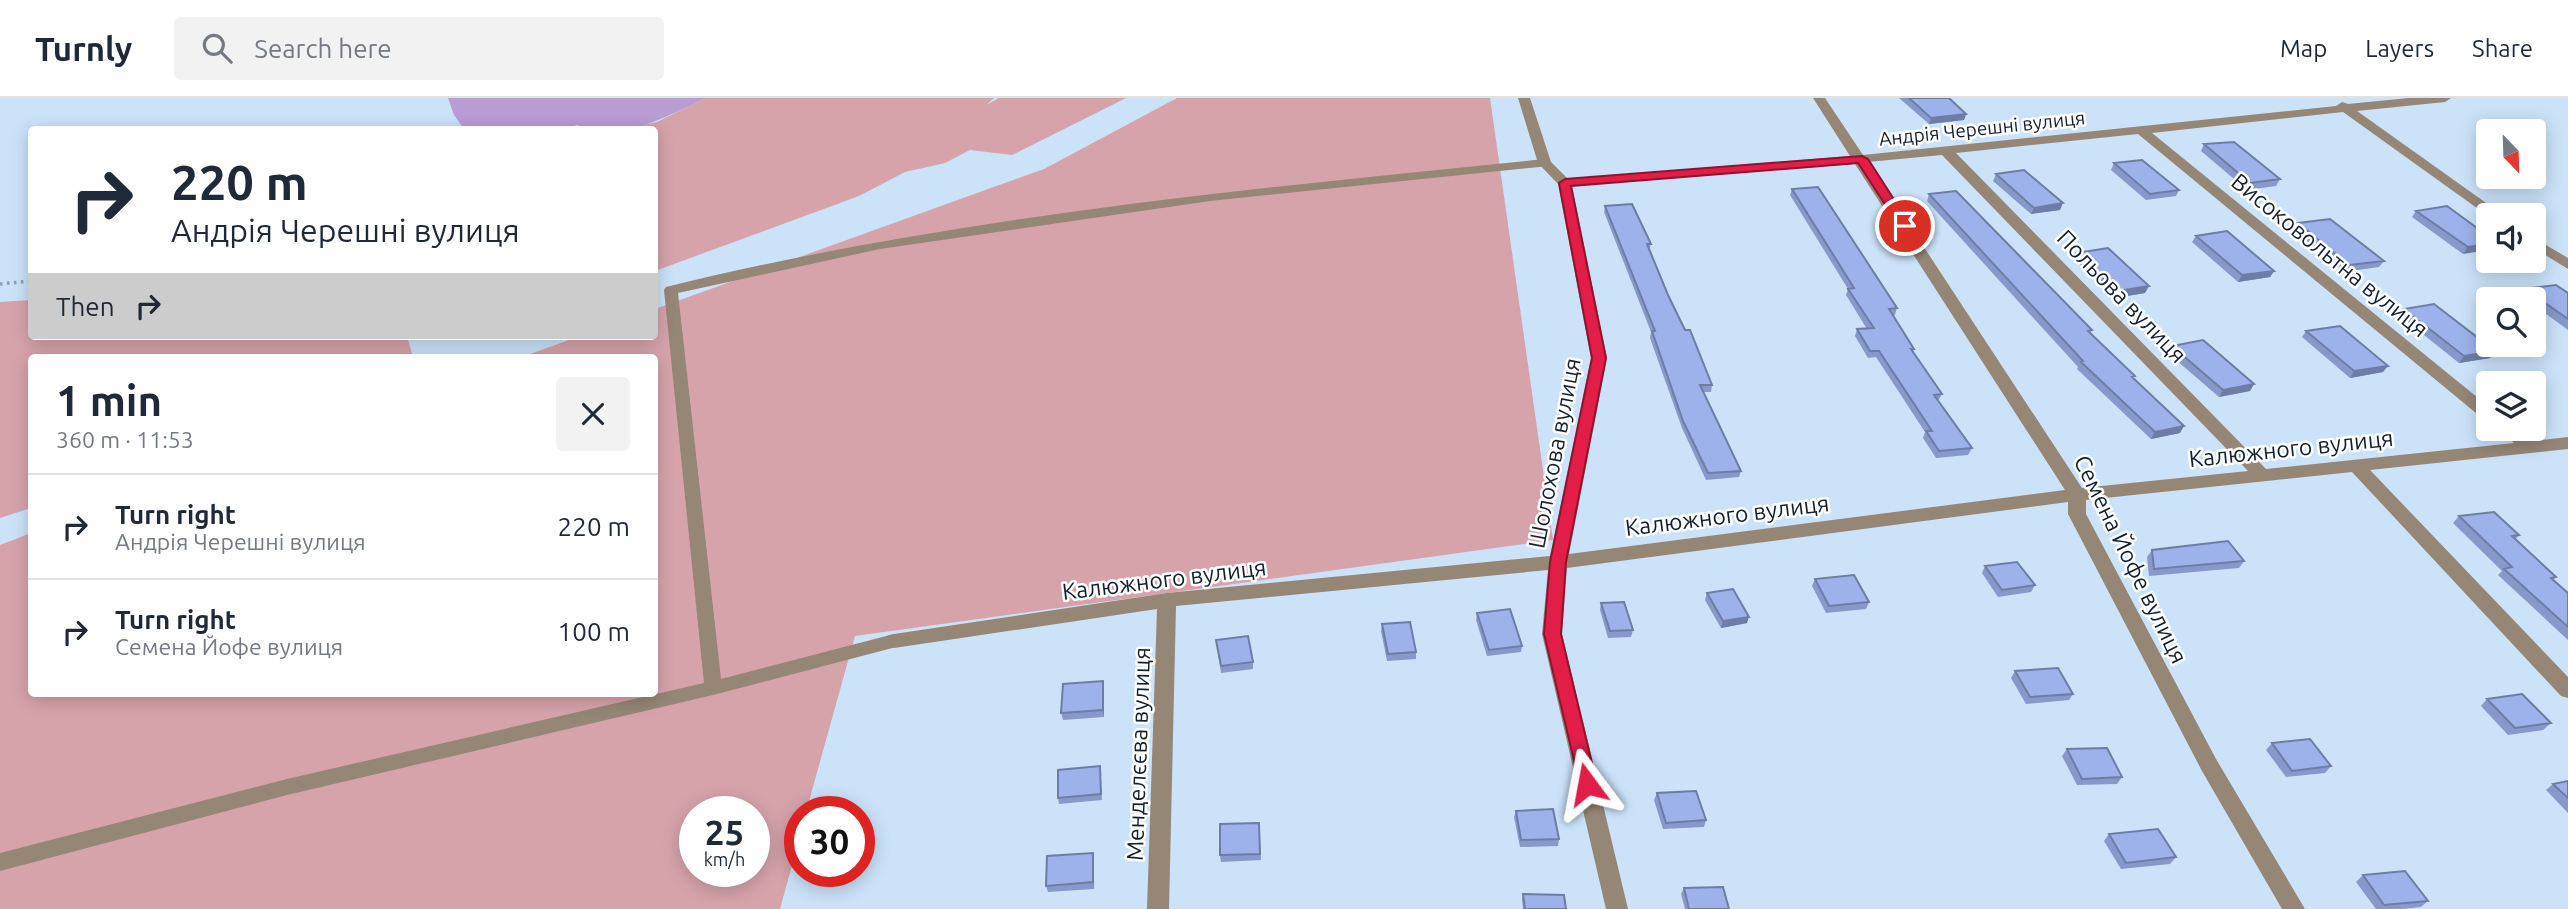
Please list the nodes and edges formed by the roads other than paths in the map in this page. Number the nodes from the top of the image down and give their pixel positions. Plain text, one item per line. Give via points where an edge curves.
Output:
1 (1524, 98) edge
2 (1819, 98) edge
3 (2330, 98) edge
4 (2445, 98) edge
5 (2346, 108) junction
6 (2142, 131) junction
7 (1946, 151) junction
8 (1862, 159) junction
9 (1545, 163) junction
10 (1565, 183) junction
11 (2479, 203) edge
12 (2546, 250) edge
13 (2568, 265) edge
14 (2476, 404) edge
15 (2522, 441) edge
16 (2568, 443) edge
17 (2530, 447) junction
18 (2356, 466) junction
19 (2263, 476) junction
20 (2077, 495) junction
21 (1558, 562) junction
22 (1167, 600) junction
23 (894, 641) joint
24 (713, 688) junction
25 (2568, 690) edge
26 (0, 862) edge
27 (1158, 909) edge
28 (1617, 909) edge
29 (2294, 909) edge

1 - 9 street
2 - 8 street, Семена Йофе вулиця
3 - 5 street
4 - 5 street, Андрія Черешні вулиця
5 - 6 street, Андрія Черешні вулиця
5 - 11 street
6 - 7 street, Андрія Черешні вулиця
6 - 14 street, Високовольтна вулиця
7 - 8 street, Андрія Черешні вулиця
7 - 19 street, Польова вулиця
8 - 10 street, Андрія Черешні вулиця
8 - 20 street, Семена Йофе вулиця
9 - 10 street
9 - 24 lane via 1169,202 880,244 671,290
10 - 21 street, Шолохова вулиця via 1599,358
12 - 13 street
15 - 17 street
16 - 17 street, Калюжного вулиця
17 - 18 street, Калюжного вулиця
18 - 19 street, Калюжного вулиця
18 - 25 street
19 - 20 street, Калюжного вулиця
20 - 21 street, Калюжного вулиця
20 - 29 street, Семена Йофе вулиця via 2077,514 2083,526 2209,765
21 - 22 street, Калюжного вулиця
21 - 28 street, Шолохова вулиця via 1552,634
22 - 23 street, Калюжного вулиця
22 - 27 street, Менделєєва вулиця
23 - 24 lane
24 - 26 lane via 287,787

